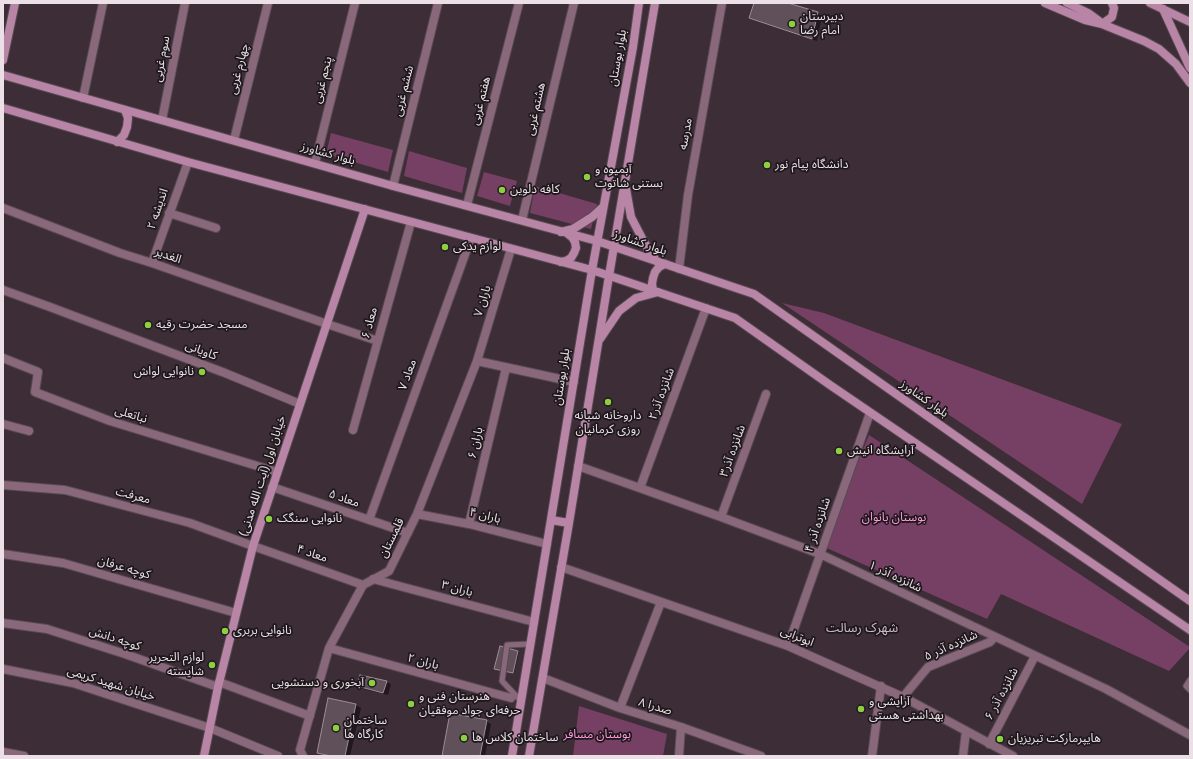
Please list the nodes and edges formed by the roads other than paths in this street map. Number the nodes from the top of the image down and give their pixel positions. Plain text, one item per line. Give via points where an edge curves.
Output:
1 (15, 3) edge
2 (103, 3) edge
3 (185, 3) edge
4 (268, 3) edge
5 (354, 3) edge
6 (438, 3) edge
7 (519, 3) edge
8 (574, 3) edge
9 (655, 3) edge
10 (722, 3) edge
11 (1045, 3) edge
12 (1067, 3) edge
13 (1112, 3) edge
14 (1150, 3) edge
15 (637, 4) edge
16 (1163, 9) junction
17 (1190, 22) edge
18 (1102, 24) junction
19 (3, 60) edge
20 (1190, 68) edge
21 (3, 75) edge
22 (1190, 83) edge
23 (83, 98) junction
24 (3, 108) edge
25 (125, 110) junction
26 (162, 120) junction
27 (234, 140) junction
28 (117, 142) junction
29 (188, 162) junction
30 (315, 163) junction
31 (625, 183) junction
32 (393, 186) junction
33 (467, 205) junction
34 (604, 207) junction
35 (3, 208) edge
36 (365, 209) junction
37 (169, 213) junction
38 (522, 220) junction
39 (411, 222) junction
40 (216, 228) dead end
41 (564, 233) junction
42 (471, 238) junction
43 (597, 241) junction
44 (614, 247) junction
45 (511, 249) junction
46 (656, 261) junction
47 (561, 262) junction
48 (152, 263) junction
49 (665, 264) junction
50 (679, 269) junction
51 (592, 270) junction
52 (609, 276) junction
53 (3, 290) edge
54 (656, 291) junction
55 (706, 308) junction
56 (327, 324) junction
57 (378, 341) junction
58 (598, 341) junction
59 (3, 358) edge
60 (477, 361) junction
61 (506, 368) junction
62 (574, 382) junction
63 (766, 394) dead end
64 (300, 404) junction
65 (870, 413) junction
66 (3, 424) edge
67 (353, 430) dead end
68 (29, 431) dead end
69 (578, 466) junction
70 (277, 472) junction
71 (3, 486) edge
72 (272, 487) junction
73 (640, 488) junction
74 (417, 514) junction
75 (722, 517) junction
76 (369, 520) junction
77 (551, 520) junction
78 (569, 523) junction
79 (469, 524) junction
80 (408, 533) junction
81 (547, 544) junction
82 (253, 546) junction
83 (3, 554) edge
84 (820, 554) junction
85 (561, 567) junction
86 (373, 579) junction
87 (362, 585) junction
88 (1186, 596) edge
89 (1190, 601) edge
90 (661, 602) junction
91 (236, 613) junction
92 (534, 622) junction
93 (3, 623) edge
94 (1189, 630) edge
95 (995, 637) junction
96 (530, 644) junction
97 (788, 646) junction
98 (329, 648) junction
99 (1035, 656) junction
100 (3, 669) edge
101 (543, 678) junction
102 (1190, 680) edge
103 (218, 684) junction
104 (881, 686) junction
105 (1190, 690) edge
106 (903, 697) junction
107 (511, 698) dead end
108 (521, 701) junction
109 (620, 708) junction
110 (310, 716) junction
111 (681, 727) junction
112 (210, 728) junction
113 (966, 731) junction
114 (1190, 735) edge
115 (989, 744) junction
116 (3, 752) edge
117 (24, 756) edge
118 (204, 756) edge
119 (278, 756) edge
120 (303, 756) edge
121 (512, 756) edge
122 (529, 756) edge
123 (679, 756) edge
124 (760, 756) edge
125 (872, 756) edge
126 (963, 756) edge
127 (1013, 756) edge

1 - 19 street
2 - 23 street
3 - 26 street, سوم غربی
4 - 27 street, چهارم غربی
5 - 30 street, پنجم غربی
6 - 32 street, ششم غربی
7 - 33 street, هفتم غربی
8 - 38 street, هشتم غربی
9 - 31 street
10 - 50 street, مدرسه via 688,195
11 - 18 street via 1085,20
12 - 18 street via 1088,13
13 - 18 street via 1112,17
14 - 16 street
15 - 34 street, بلوار بوستان
16 - 17 street
16 - 20 street
18 - 22 street via 1159,49 1176,64
21 - 23 street, بلوار کشاورز
23 - 25 street, بلوار کشاورز
24 - 28 street
25 - 26 street, بلوار کشاورز
25 - 28 street via 128,127
26 - 27 street, بلوار کشاورز
27 - 30 street, بلوار کشاورز
28 - 29 street
29 - 36 street
29 - 37 street, اندیشه ۲
30 - 32 street, بلوار کشاورز
31 - 44 street
31 - 46 street via 631,217
32 - 33 street, بلوار کشاورز
33 - 38 street, بلوار کشاورز
34 - 41 street
34 - 43 street, بلوار بوستان
35 - 48 street, الغدیر via 120,254
36 - 39 street
36 - 56 street, خیابان اول (آیت الله مدنی)
37 - 40 street
37 - 48 street, اندیشه ۲
38 - 41 street, بلوار کشاورز
39 - 42 street
39 - 57 street, معاد ۶
41 - 43 street, بلوار کشاورز
41 - 47 street via 572,237 576,248 571,258
42 - 45 street
42 - 76 street, معاد ۷
43 - 44 street, بلوار کشاورز
43 - 51 street, بلوار بوستان
44 - 46 street, بلوار کشاورز
44 - 52 street
45 - 47 street
45 - 60 street, باران ۷
46 - 49 street, بلوار کشاورز
47 - 51 street
48 - 56 street, الغدیر
49 - 50 street, بلوار کشاورز
49 - 54 street via 655,272 652,284
50 - 88 street, بلوار کشاورز via 754,294
51 - 52 street
51 - 62 street, بلوار بوستان
52 - 54 street
52 - 58 street
53 - 64 street, کاویانی via 218,370
54 - 55 street
54 - 58 street via 636,298 618,311
55 - 65 street via 735,318
55 - 73 street, شانزده آذر۲
56 - 57 street, الغدیر
56 - 64 street, خیابان اول (آیت الله مدنی)
57 - 67 street, معاد ۶
58 - 69 street
59 - 70 street, نباتعلی via 38,372 35,392 110,421
60 - 61 street
60 - 74 street, قلمستان
61 - 62 street
61 - 79 street, باران ۶
62 - 77 street, بلوار بوستان
63 - 75 street, شانزده آذر۳
64 - 70 street, خیابان اول (آیت الله مدنی)
65 - 84 street, شانزده آذر ۴
65 - 94 street
66 - 68 street
69 - 73 street, شانزده آذر ۱
69 - 78 street
70 - 72 street, خیابان اول (آیت الله مدنی)
71 - 82 street, معرفت via 65,490 190,523
72 - 76 street, معاد ۵
72 - 82 street, خیابان اول (آیت الله مدنی)
73 - 75 street, شانزده آذر ۱
74 - 79 street, باران ۴
74 - 80 street, قلمستان
75 - 84 street, شانزده آذر ۱
76 - 80 street, معاد ۵
77 - 78 street
77 - 81 street, بلوار بوستان
78 - 85 street
79 - 81 street, باران ۴
80 - 86 street, قلمستان via 389,571
81 - 92 street, بلوار بوستان
82 - 87 street, معاد ۴
82 - 91 street, خیابان اول (آیت الله مدنی)
83 - 91 street, کوچه عرفان via 63,563
84 - 95 street, شانزده آذر ۱
84 - 97 street, شانزده آذر ۴
85 - 90 street, ابوترابی
85 - 101 street
86 - 87 street, قلمستان
86 - 92 street, باران ۳
87 - 98 street
88 - 89 street, بلوار کشاورز
90 - 97 street, ابوترابی
90 - 109 street
91 - 103 street, خیابان اول (آیت الله مدنی)
92 - 96 street, بلوار بوستان
93 - 103 street, کوچه دانش via 47,629
95 - 99 street, شانزده آذر ۱
95 - 106 street, شانزده آذر ۵ via 990,642 928,667
96 - 108 street, بلوار بوستان
96 - 108 lane via 507,645 502,681
97 - 104 street, ابوترابی
98 - 107 street, باران ۲
98 - 110 street
99 - 114 street, شانزده آذر ۱ via 1106,689
99 - 115 street, شانزده آذر ۶
100 - 112 street, خیابان شهید کریمی via 73,683
101 - 109 street, صدرا ۸
101 - 122 street
102 - 105 lane via 1186,686
103 - 110 street, کوچه دانش
103 - 112 street, خیابان اول (آیت الله مدنی)
104 - 106 street, ابوترابی
104 - 125 street
106 - 113 street, ابوترابی
108 - 121 street, بلوار بوستان
109 - 111 street, صدرا ۸
110 - 120 street via 300,750
111 - 123 street
111 - 124 street, صدرا ۸
112 - 118 street, خیابان اول (آیت الله مدنی)
112 - 119 street, خیابان شهید کریمی
113 - 115 street, ابوترابی
113 - 126 street
115 - 127 street, ابوترابی
116 - 117 street

